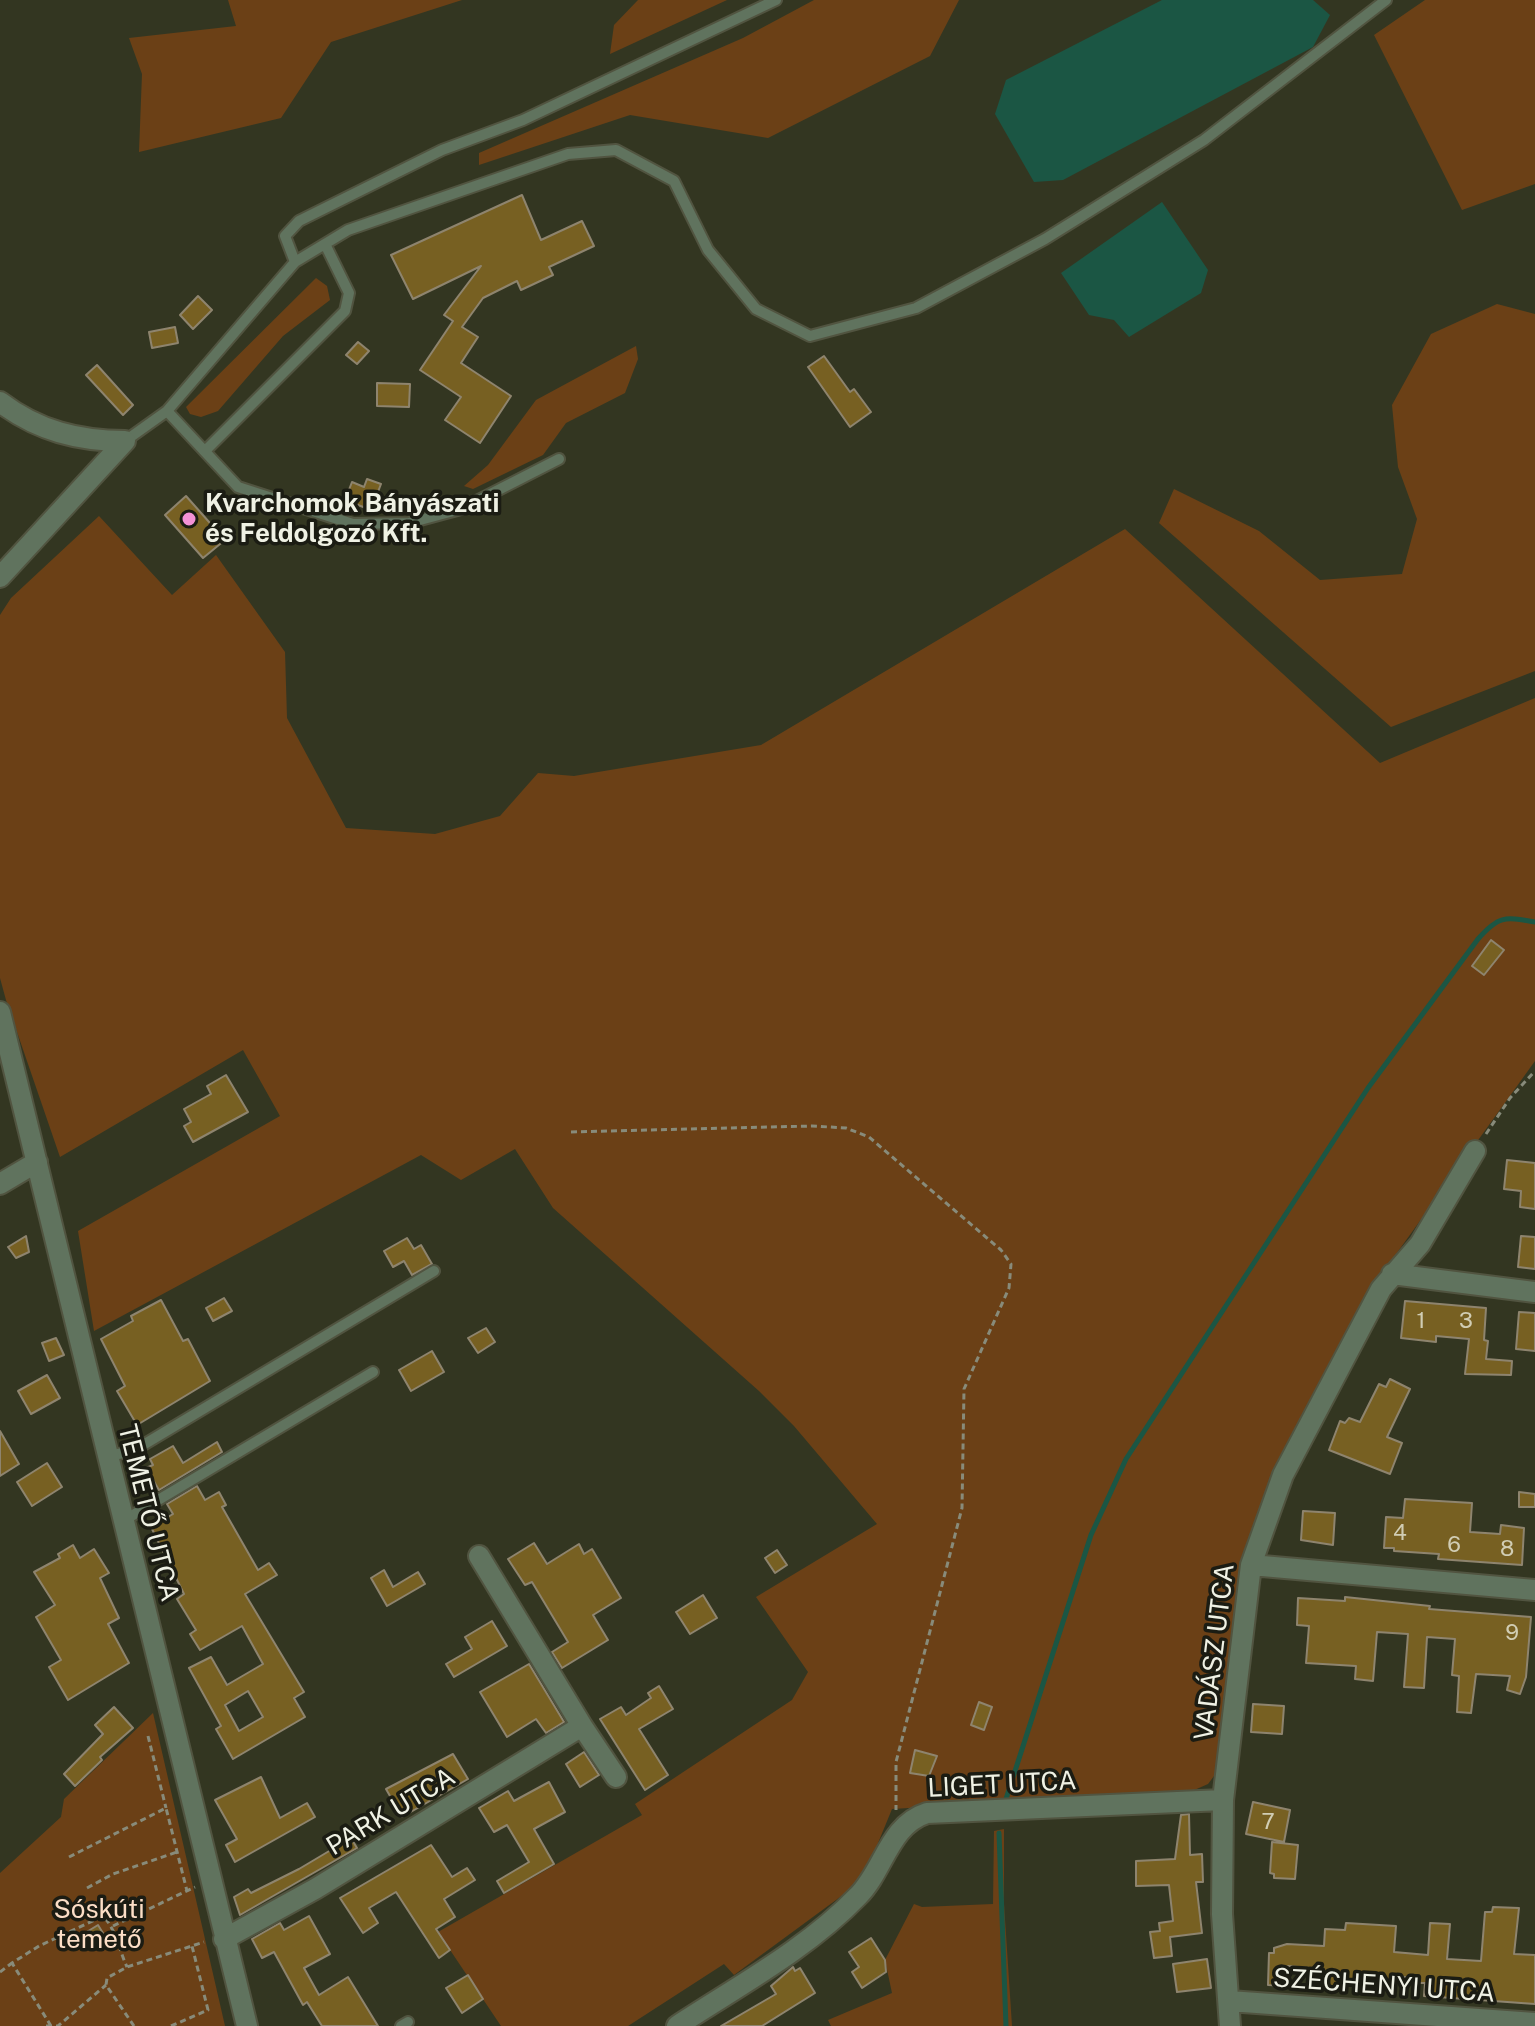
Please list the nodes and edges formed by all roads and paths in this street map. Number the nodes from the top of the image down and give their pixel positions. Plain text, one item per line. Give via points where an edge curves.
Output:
1 (776, 0) edge
2 (1386, 0) edge
3 (325, 244) junction
4 (295, 262) junction
5 (0, 402) edge
6 (167, 411) junction
7 (125, 441) junction
8 (206, 450) junction
9 (559, 459) dead end
10 (0, 577) edge
11 (0, 1012) edge
12 (1535, 1071) edge
13 (571, 1132) dead end
14 (1475, 1151) joint
15 (37, 1162) junction
16 (0, 1184) edge
17 (434, 1271) dead end
18 (1392, 1274) junction
19 (1535, 1292) edge
20 (373, 1372) dead end
21 (108, 1456) junction
22 (123, 1521) junction
23 (479, 1556) dead end
24 (1251, 1565) junction
25 (1535, 1590) edge
26 (582, 1726) junction
27 (148, 1736) dead end
28 (616, 1777) dead end
29 (1223, 1800) junction
30 (166, 1808) junction
31 (896, 1834) junction
32 (177, 1852) junction
33 (69, 1857) dead end
34 (210, 1882) junction
35 (87, 1888) dead end
36 (187, 1891) junction
37 (113, 1926) junction
38 (224, 1939) junction
39 (192, 1946) junction
40 (12, 1963) junction
41 (127, 1967) junction
42 (0, 1972) edge
43 (106, 1985) junction
44 (1229, 2001) junction
45 (1535, 2023) edge
46 (49, 2026) edge
47 (134, 2026) edge
48 (171, 2026) edge
49 (247, 2026) edge
50 (677, 2026) edge
51 (1230, 2026) edge

1 - 4 lane via 523,120 442,150 299,221 285,236
2 - 3 lane via 1204,140 1045,239 916,308 810,336 756,309 708,250 674,181 616,150 568,154 348,230
3 - 4 lane
3 - 8 lane via 349,293 345,311
4 - 6 lane
5 - 7 street via 64,435
6 - 7 lane
6 - 8 lane
7 - 10 street
8 - 9 lane via 238,487 353,524 409,523 461,509
11 - 15 street, TEMETŐ UTCA
12 - 14 path
13 - 31 path via 846,1128 869,1137 1011,1264 1009,1288 964,1389 962,1508 896,1762
14 - 18 street, VADÁSZ UTCA via 1420,1244
15 - 16 street
15 - 21 street, TEMETŐ UTCA
17 - 21 lane via 133,1451
18 - 19 street
18 - 24 street, VADÁSZ UTCA via 1283,1475
20 - 22 lane
21 - 22 street, TEMETŐ UTCA
22 - 34 street, TEMETŐ UTCA
23 - 26 street
24 - 25 street
24 - 29 street, VADÁSZ UTCA
26 - 28 street
26 - 38 street, PARK UTCA
27 - 30 path
29 - 31 street, LIGET UTCA via 927,1813 906,1822
29 - 44 street, VADÁSZ UTCA via 1222,1914
30 - 32 path
30 - 33 path
31 - 50 street, LIGET UTCA via 871,1882 828,1923
32 - 35 path
32 - 36 path
34 - 36 path
34 - 38 street, TEMETŐ UTCA
36 - 37 path
37 - 40 path via 103,1916
37 - 41 path
38 - 39 path
38 - 49 street, TEMETŐ UTCA
39 - 41 path
39 - 48 path via 208,2010
40 - 42 path
40 - 46 path
41 - 43 path via 107,1978
43 - 46 path via 58,2026
43 - 47 path
44 - 45 street, SZÉCHENYI UTCA
44 - 51 street, VADÁSZ UTCA

